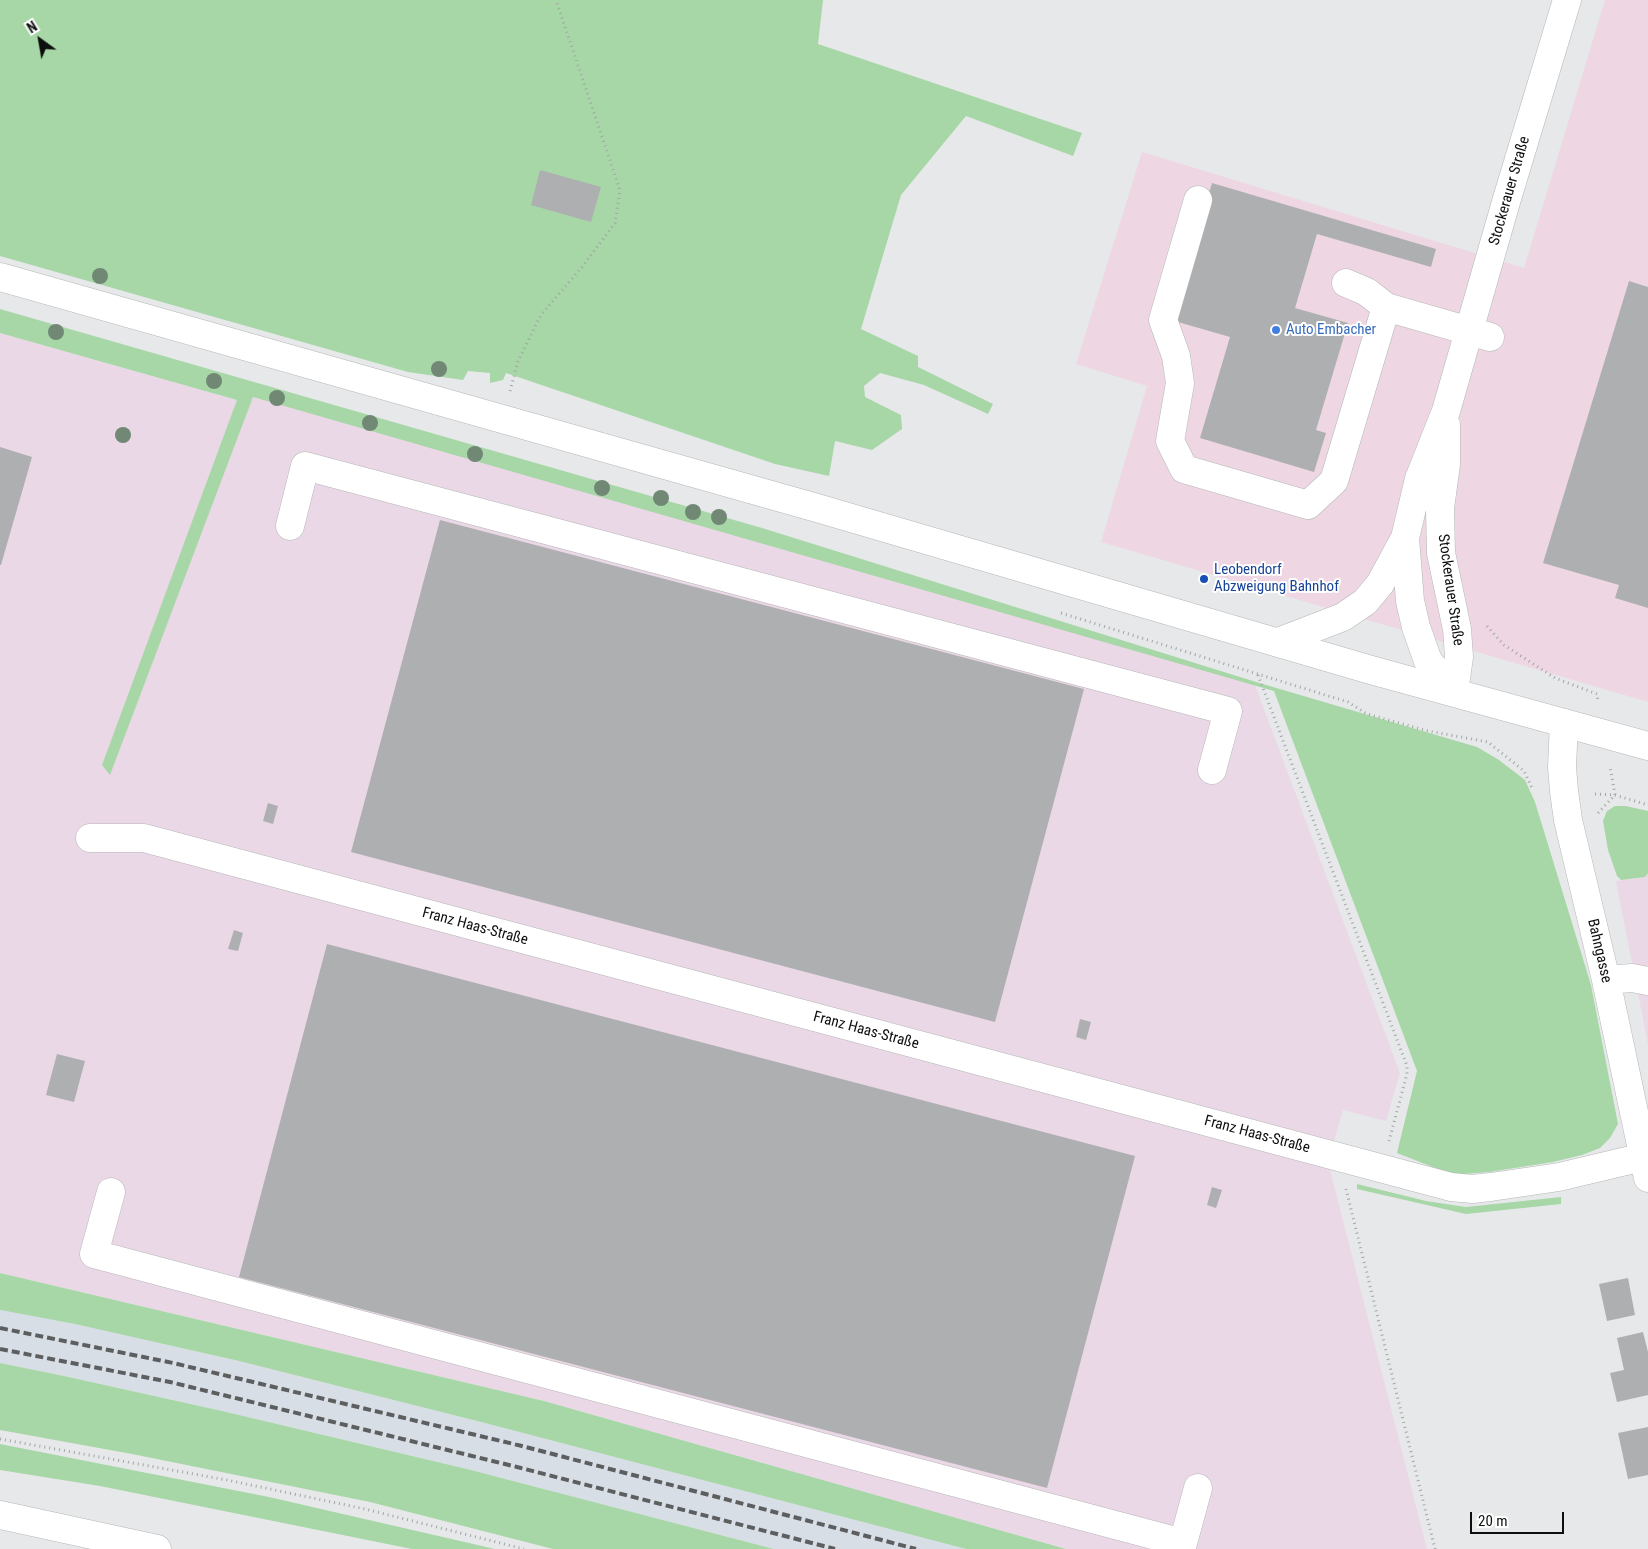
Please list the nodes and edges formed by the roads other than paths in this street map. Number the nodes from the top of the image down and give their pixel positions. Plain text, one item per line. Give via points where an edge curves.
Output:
1 (1567, 0) edge
2 (1198, 200) dead end
3 (0, 277) edge
4 (1346, 283) dead end
5 (1386, 307) junction
6 (1480, 334) junction
7 (1446, 411) junction
8 (290, 526) dead end
9 (1405, 538) junction
10 (1278, 642) junction
11 (1454, 692) junction
12 (1564, 723) junction
13 (1648, 746) edge
14 (1212, 770) dead end
15 (90, 838) dead end
16 (1606, 980) junction
17 (1648, 981) edge
18 (1646, 1168) edge
19 (111, 1192) dead end
20 (1198, 1488) dead end
21 (0, 1515) edge
22 (157, 1549) edge

1 - 6 main road, Stockerauer Straße via 1506,202
2 - 5 main road via 1163,320 1176,356 1180,384 1170,441 1184,469 1308,505 1334,481
3 - 10 main road
4 - 5 main road via 1367,292
5 - 6 main road
6 - 7 main road, Stockerauer Straße
7 - 9 main road, Stockerauer Straße via 1419,479
7 - 11 main road, Stockerauer Straße via 1446,464 1440,508 1441,552 1457,629 1459,657
8 - 14 main road via 305,466 1228,711
9 - 10 main road, Stockerauer Straße via 1380,584 1365,602 1343,617
9 - 11 main road, Stockerauer Straße via 1410,601 1416,627 1428,661
10 - 11 main road
11 - 12 main road
12 - 13 main road
12 - 16 main road, Bahngasse via 1562,767 1568,820
15 - 18 main road, Franz Haas-Straße via 144,838 1451,1187 1472,1189
16 - 17 main road via 1632,978
16 - 18 main road, Bahngasse
19 - 20 main road via 94,1254 104,1257 1183,1543
21 - 22 main road

